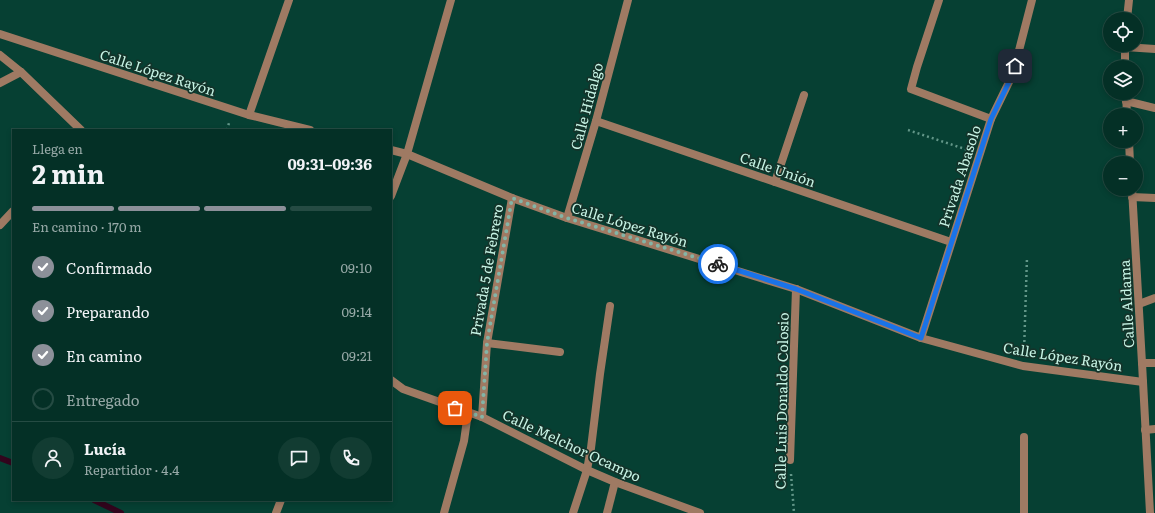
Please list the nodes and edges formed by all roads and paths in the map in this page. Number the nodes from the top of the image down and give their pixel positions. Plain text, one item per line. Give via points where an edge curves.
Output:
1 (289, 0) edge
2 (451, 0) edge
3 (628, 0) edge
4 (939, 0) edge
5 (1032, 0) edge
6 (1129, 0) edge
7 (1128, 12) edge
8 (0, 34) edge
9 (1143, 48) edge
10 (1155, 49) edge
11 (0, 55) edge
12 (21, 72) junction
13 (0, 83) edge
14 (804, 95) dead end
15 (1134, 100) edge
16 (1155, 108) edge
17 (249, 115) junction
18 (991, 119) junction
19 (596, 121) junction
20 (229, 122) dead end
21 (80, 129) edge
22 (227, 129) edge
23 (306, 129) edge
24 (908, 130) dead end
25 (392, 150) edge
26 (407, 154) junction
27 (980, 154) junction
28 (775, 182) junction
29 (392, 193) edge
30 (1143, 195) edge
31 (1132, 196) edge
32 (512, 198) junction
33 (1155, 198) edge
34 (12, 213) edge
35 (567, 218) junction
36 (0, 224) edge
37 (951, 242) junction
38 (1027, 257) dead end
39 (796, 289) junction
40 (1155, 298) edge
41 (1139, 304) junction
42 (610, 306) dead end
43 (921, 338) junction
44 (487, 343) junction
45 (560, 352) dead end
46 (1155, 363) edge
47 (1142, 364) junction
48 (1024, 366) junction
49 (392, 381) edge
50 (1143, 382) junction
51 (468, 413) junction
52 (482, 417) junction
53 (1146, 430) junction
54 (1155, 430) edge
55 (1024, 437) dead end
56 (790, 460) joint
57 (587, 470) junction
58 (615, 482) junction
59 (280, 501) edge
60 (1151, 509) edge
61 (276, 513) edge
62 (444, 513) edge
63 (573, 513) edge
64 (607, 513) edge
65 (700, 513) edge
66 (794, 513) edge
67 (1024, 513) edge

1 - 17 street
2 - 26 street
3 - 19 street, Calle Hidalgo
4 - 18 street via 911,88
5 - 18 street, Privada Abasolo via 1015,66
6 - 7 street
8 - 17 street, Calle López Rayón
9 - 10 street
11 - 12 street
12 - 13 street
12 - 21 street
14 - 28 street
15 - 16 street
17 - 23 street, Calle López Rayón
18 - 27 street, Privada Abasolo
19 - 28 street, Calle Unión
19 - 35 street, Calle Hidalgo
20 - 22 path
24 - 27 path
25 - 26 street, Calle López Rayón
26 - 29 street
26 - 32 street, Calle López Rayón
27 - 37 street, Privada Abasolo
28 - 37 street, Calle Unión
30 - 33 street
31 - 41 street, Calle Aldama
32 - 35 street, Calle López Rayón
32 - 44 street, Privada 5 de Febrero
34 - 36 street
35 - 39 street, Calle López Rayón
37 - 43 street, Privada Abasolo
38 - 48 path
39 - 43 street, Calle López Rayón
39 - 56 street, Calle Luis Donaldo Colosio
40 - 41 street
41 - 47 street, Calle Aldama
42 - 57 street
43 - 48 street, Calle López Rayón
44 - 45 street
44 - 52 street, Privada 5 de Febrero
46 - 47 street
47 - 50 street, Calle Aldama
48 - 50 street, Calle López Rayón
49 - 51 street, Calle Melchor Ocampo via 403,389
50 - 53 street, Calle Aldama
51 - 52 street, Calle Melchor Ocampo
51 - 62 street via 464,441
52 - 57 street, Calle Melchor Ocampo
53 - 54 street
53 - 60 street, Calle Aldama
55 - 67 street
56 - 66 path, Calle Luis Donaldo Colosio
57 - 58 street, Calle Melchor Ocampo
57 - 63 street
58 - 64 street
58 - 65 street, Calle Melchor Ocampo
59 - 61 street

